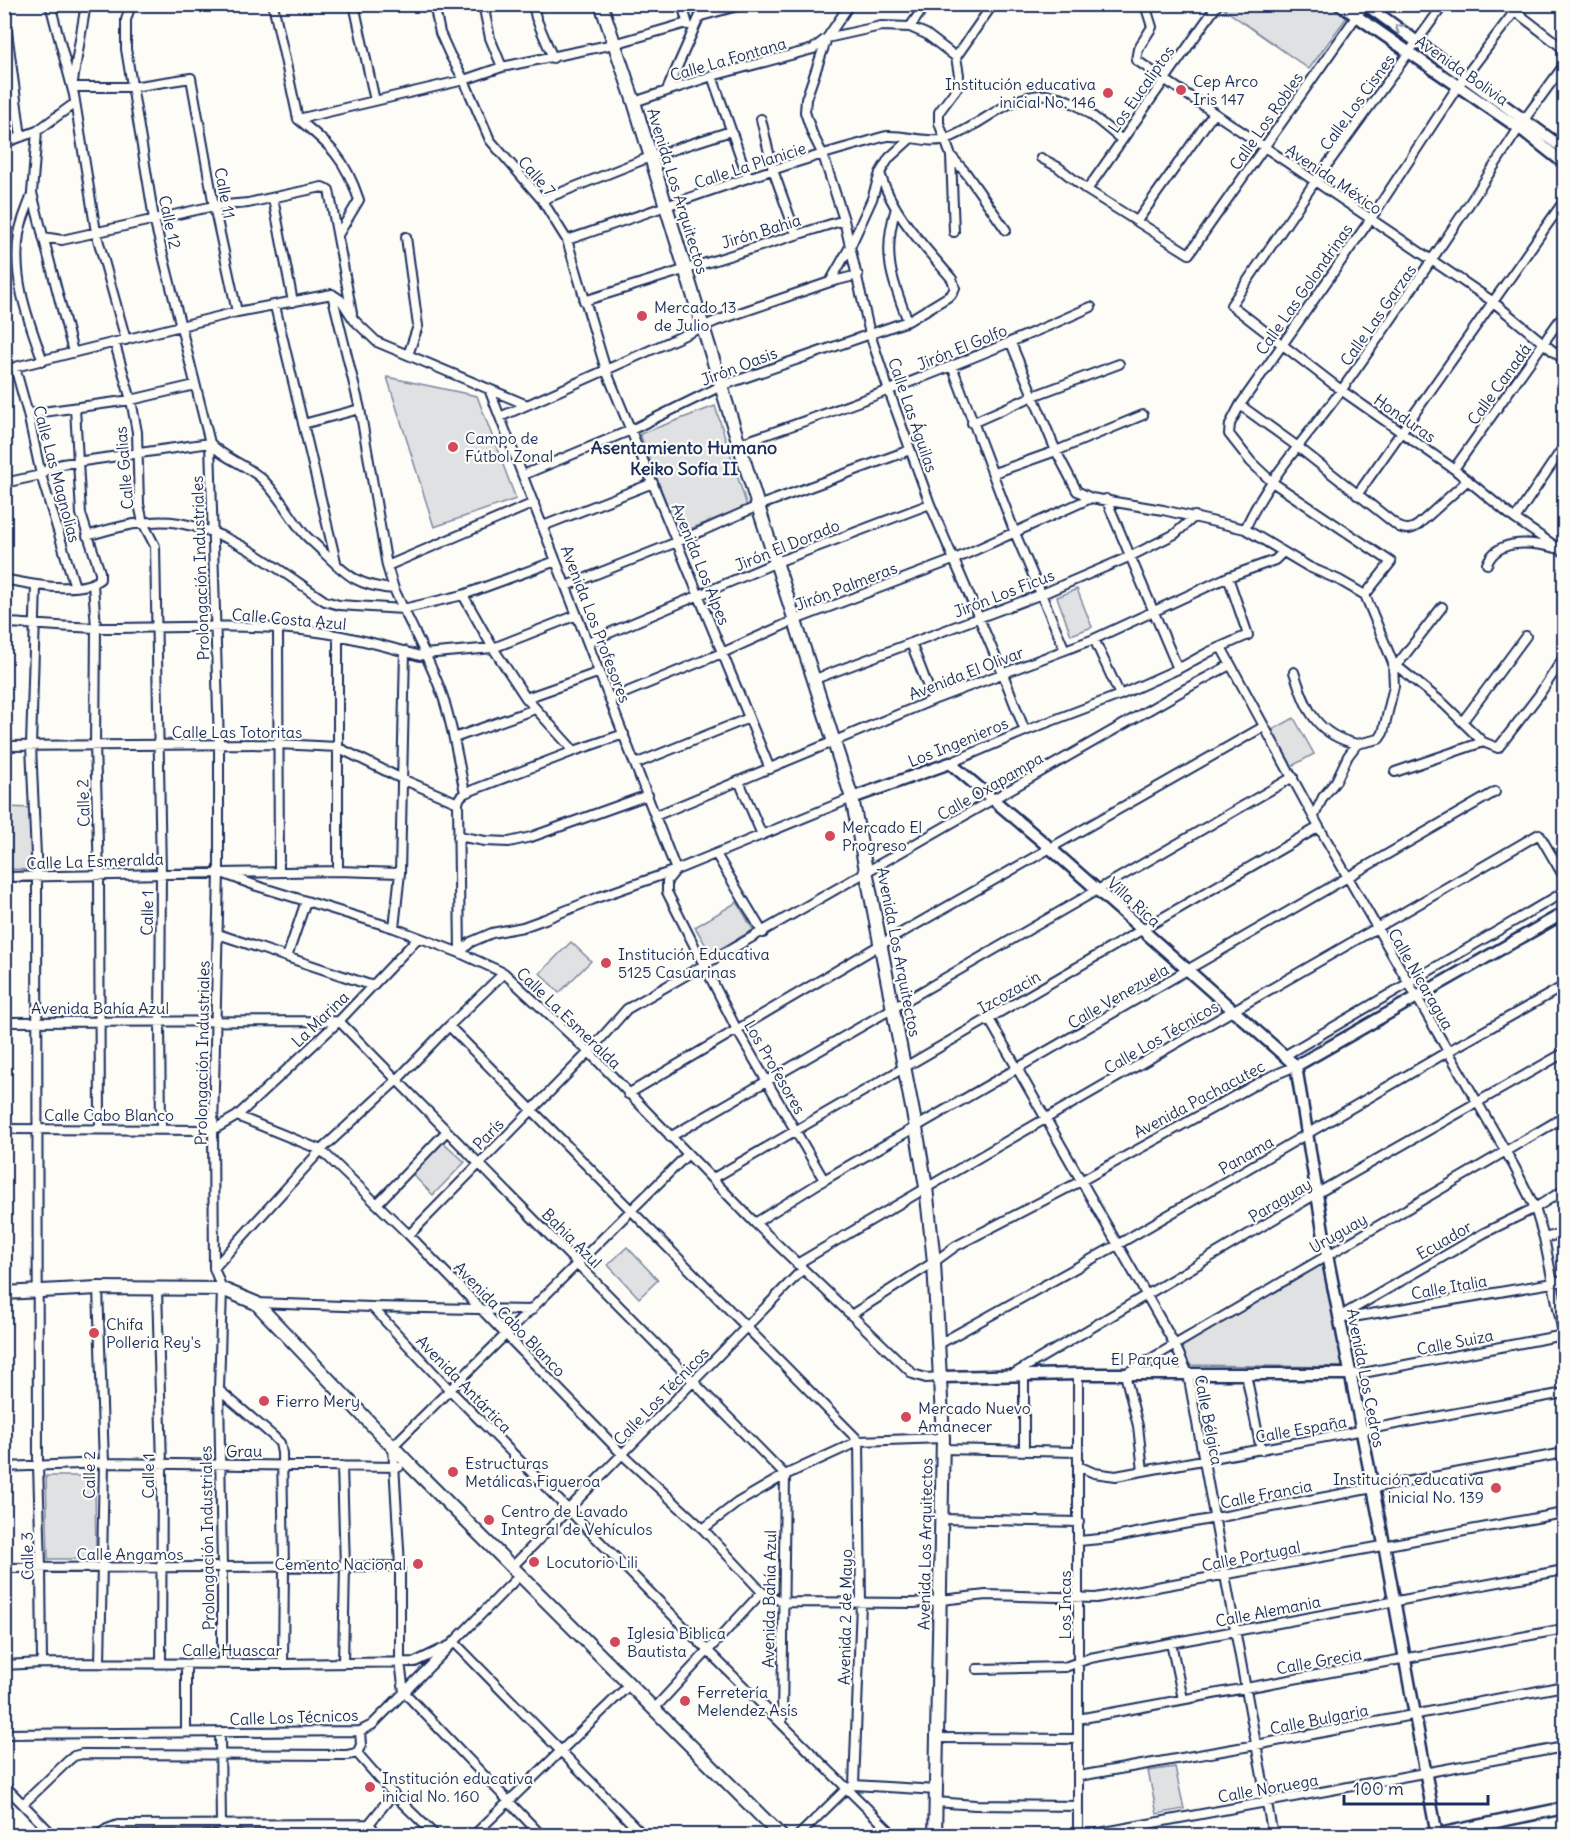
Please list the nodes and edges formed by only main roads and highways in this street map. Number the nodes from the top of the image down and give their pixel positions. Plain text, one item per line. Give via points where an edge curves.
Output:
1 (601, 4) edge
2 (1339, 4) edge
3 (1365, 5) edge
4 (1461, 81) junction
5 (1521, 124) junction
6 (1564, 149) edge
7 (1564, 163) edge
8 (950, 763) joint
9 (852, 798) junction
10 (1564, 913) edge
11 (1296, 1066) junction
12 (4, 1293) edge
13 (1350, 1374) junction
14 (941, 1377) junction
15 (1564, 1808) edge
16 (1435, 1835) edge
17 (781, 1836) edge
18 (935, 1836) edge

1 - 9 main road, Avenida Los Arquitectos
2 - 4 main road, Avenida Bolivia
4 -> 3 main road, Avenida Bolivia via 1418,41
4 - 5 main road, Avenida Bolivia
5 - 6 main road, Avenida Bolivia
5 - 7 main road, Avenida Bolivia
8 - 9 main road, Los Ingenieros
8 - 11 main road, Villa Rica
9 - 14 main road, Avenida Los Arquitectos via 926,1187
10 - 11 main road, Avenida Pachacutec
11 - 13 main road, Avenida Los Cedros
12 - 17 main road via 98,1288 222,1289 256,1302 412,1467
13 - 14 main road, El Parque
13 - 16 main road, Avenida Los Cedros
14 - 18 main road, Avenida Los Arquitectos
15 - 16 main road

